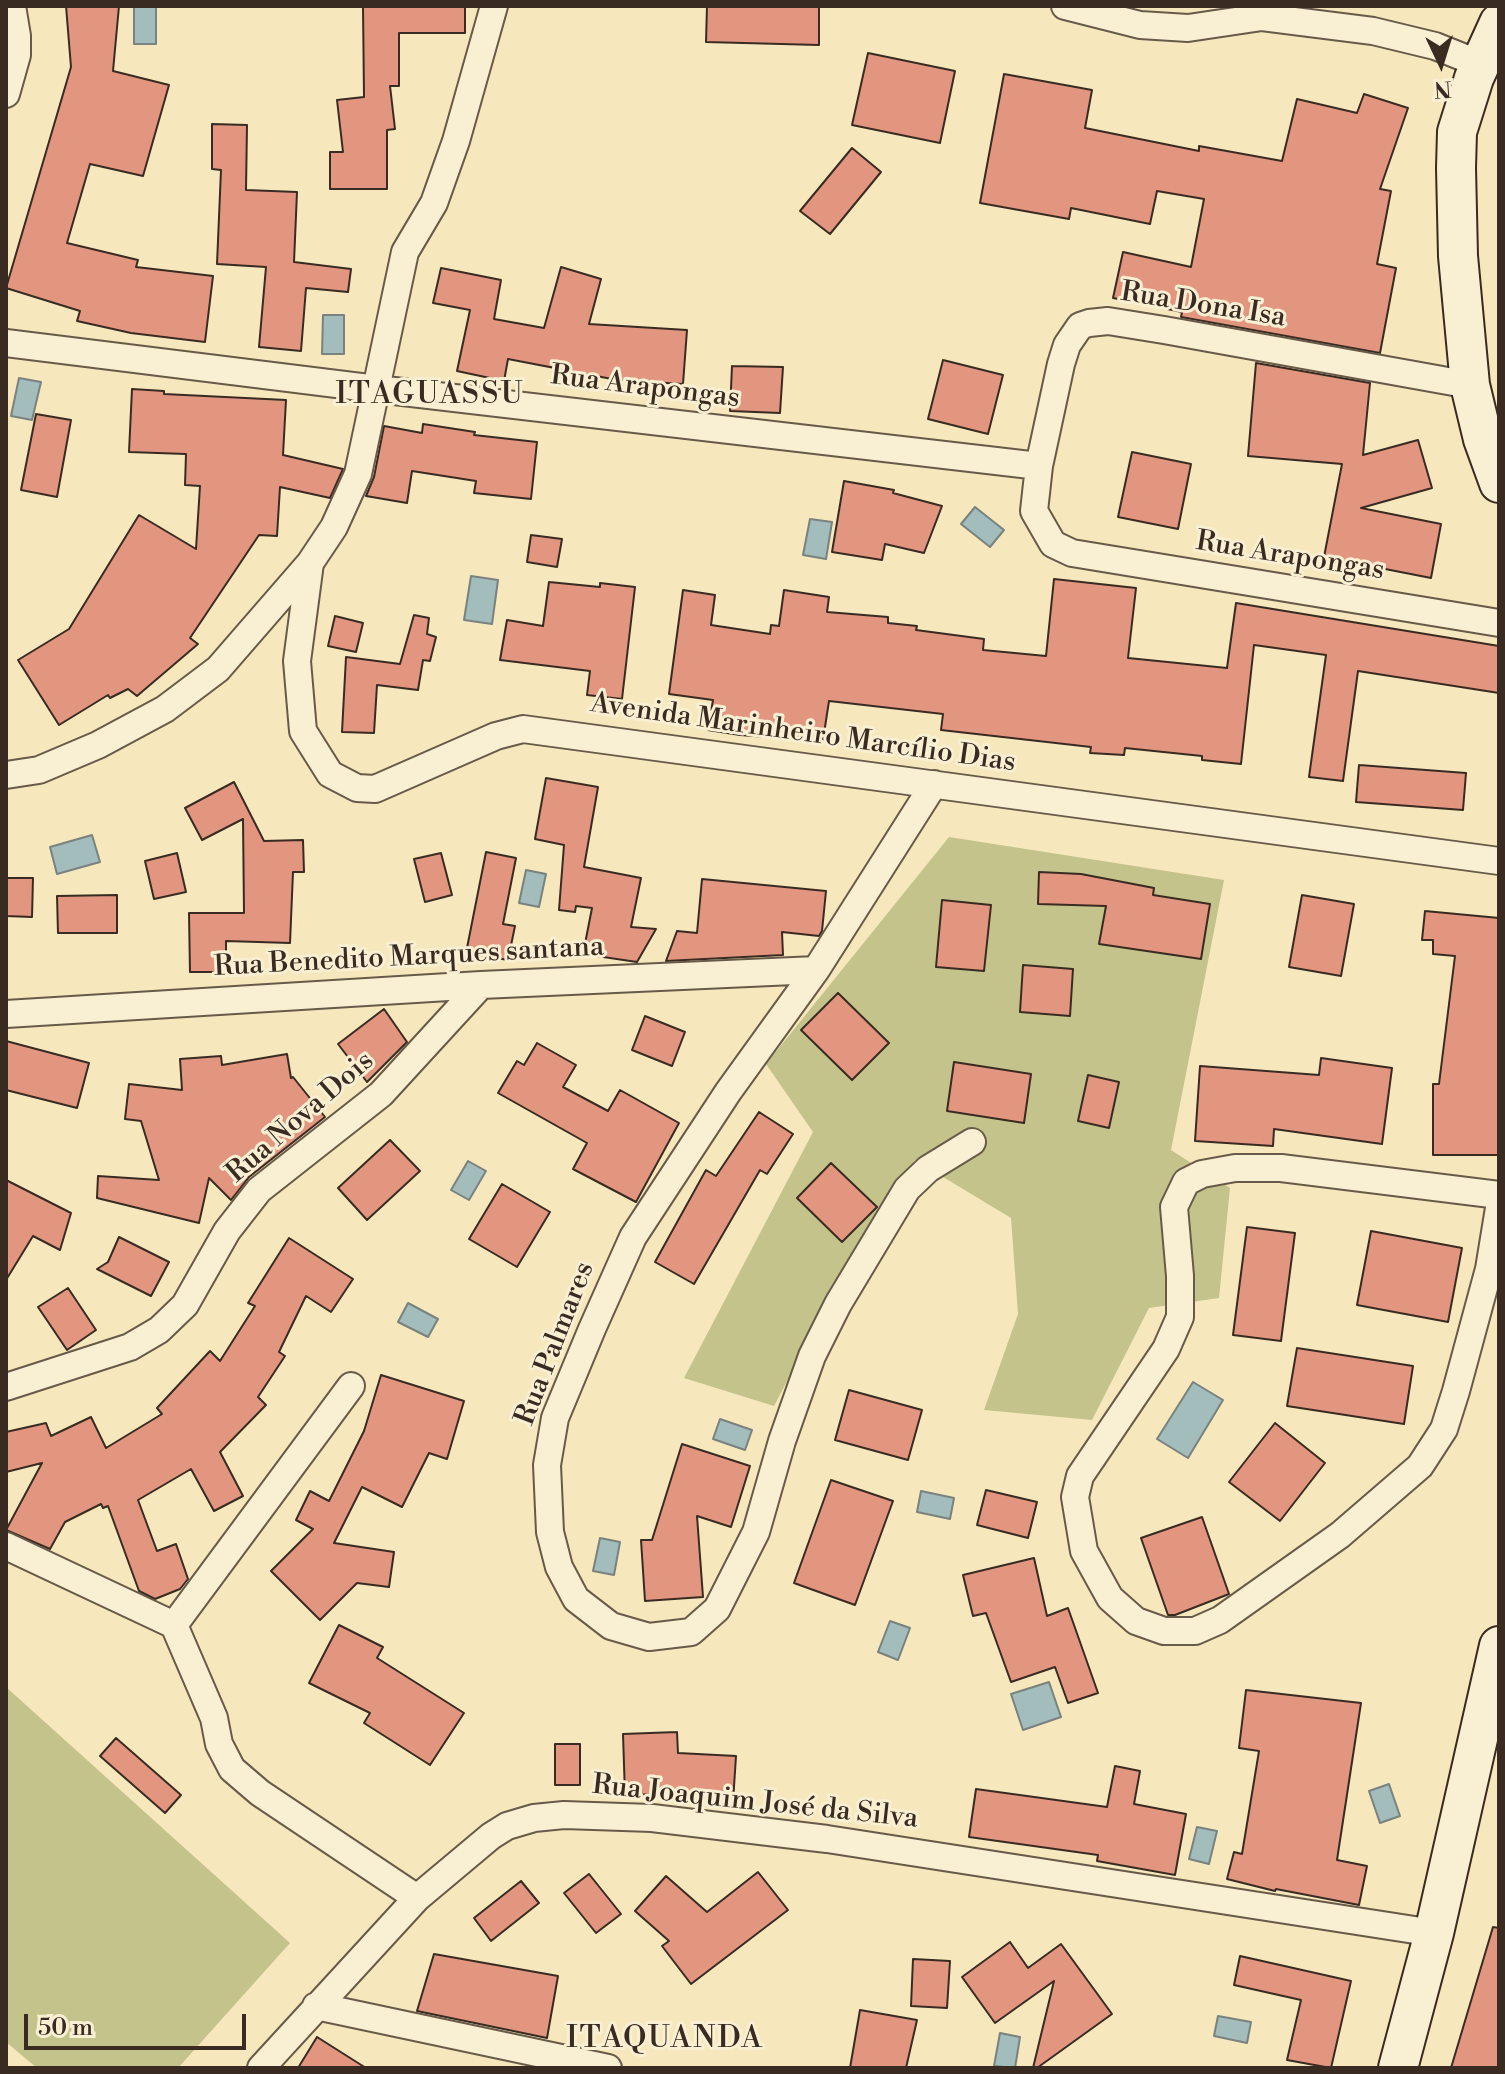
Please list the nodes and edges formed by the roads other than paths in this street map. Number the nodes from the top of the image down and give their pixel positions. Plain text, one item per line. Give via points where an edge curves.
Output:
1 (12, 6) edge
2 (494, 6) edge
3 (1065, 6) edge
4 (1264, 11) edge
5 (1499, 23) edge
6 (1480, 64) junction
7 (6, 94) edge
8 (6, 343) edge
9 (1470, 385) junction
10 (377, 389) junction
11 (1039, 466) junction
12 (1499, 483) edge
13 (1072, 553) joint
14 (310, 563) junction
15 (1499, 623) edge
16 (6, 775) edge
17 (934, 784) junction
18 (1499, 861) edge
19 (816, 970) junction
20 (481, 985) junction
21 (6, 1014) edge
22 (972, 1142) dead end
23 (1499, 1195) edge
24 (1499, 1208) edge
25 (351, 1386) dead end
26 (6, 1387) edge
27 (6, 1546) edge
28 (174, 1625) junction
29 (1499, 1646) edge
30 (417, 1898) junction
31 (1434, 1933) junction
32 (316, 2006) junction
33 (261, 2068) edge
34 (608, 2068) edge
35 (1398, 2068) edge

1 - 7 street via 17,55
2 - 10 street via 434,203 405,252
3 - 4 street via 1140,25 1188,28
4 - 6 street via 1435,46
5 - 6 main road
6 - 9 main road via 1457,132 1458,256
8 - 10 street, Rua Arapongas
9 - 11 street, Rua Dona Isa via 1164,330 1089,323 1080,326 1067,345
9 - 12 main road
10 - 11 street, Rua Arapongas
10 - 14 street via 358,474 334,527
11 - 13 street, Rua Dona Isa via 1034,511 1053,544
13 - 15 street, Rua Arapongas
14 - 16 street via 218,669 165,709 68,758
14 - 17 street, Avenida Marinheiro Marcílio Dias via 297,661 303,731 330,774 357,788 375,789 523,729
17 - 18 street, Avenida Marinheiro Marcílio Dias
17 - 19 street, Rua Palmares
19 - 20 street, Rua Benedito Marques santana
19 - 22 street, Rua Palmares via 633,1237 555,1418 547,1465 550,1532 559,1567 576,1599 611,1626 649,1637 691,1632 717,1609 756,1532 812,1356 838,1304 907,1189
20 - 21 street, Rua Benedito Marques santana
20 - 26 street, Rua Nova Dois via 381,1094 259,1190 227,1231 185,1305 159,1330 130,1347
23 - 24 street via 1281,1168 1235,1168 1186,1182 1174,1207 1180,1317 1166,1349 1080,1476 1075,1497 1084,1551 1110,1598 1136,1621 1164,1631 1195,1631 1220,1620 1340,1535 1420,1466 1444,1429 1456,1391 1489,1269
25 - 28 street
27 - 28 street
28 - 30 street via 232,1769
29 - 31 main road
30 - 31 street, Rua Joaquim José da Silva via 507,1826 564,1815 652,1818 827,1839
30 - 32 street, Rua Joaquim José da Silva
31 - 35 main road
32 - 33 street, Rua Joaquim José da Silva
32 - 34 street

